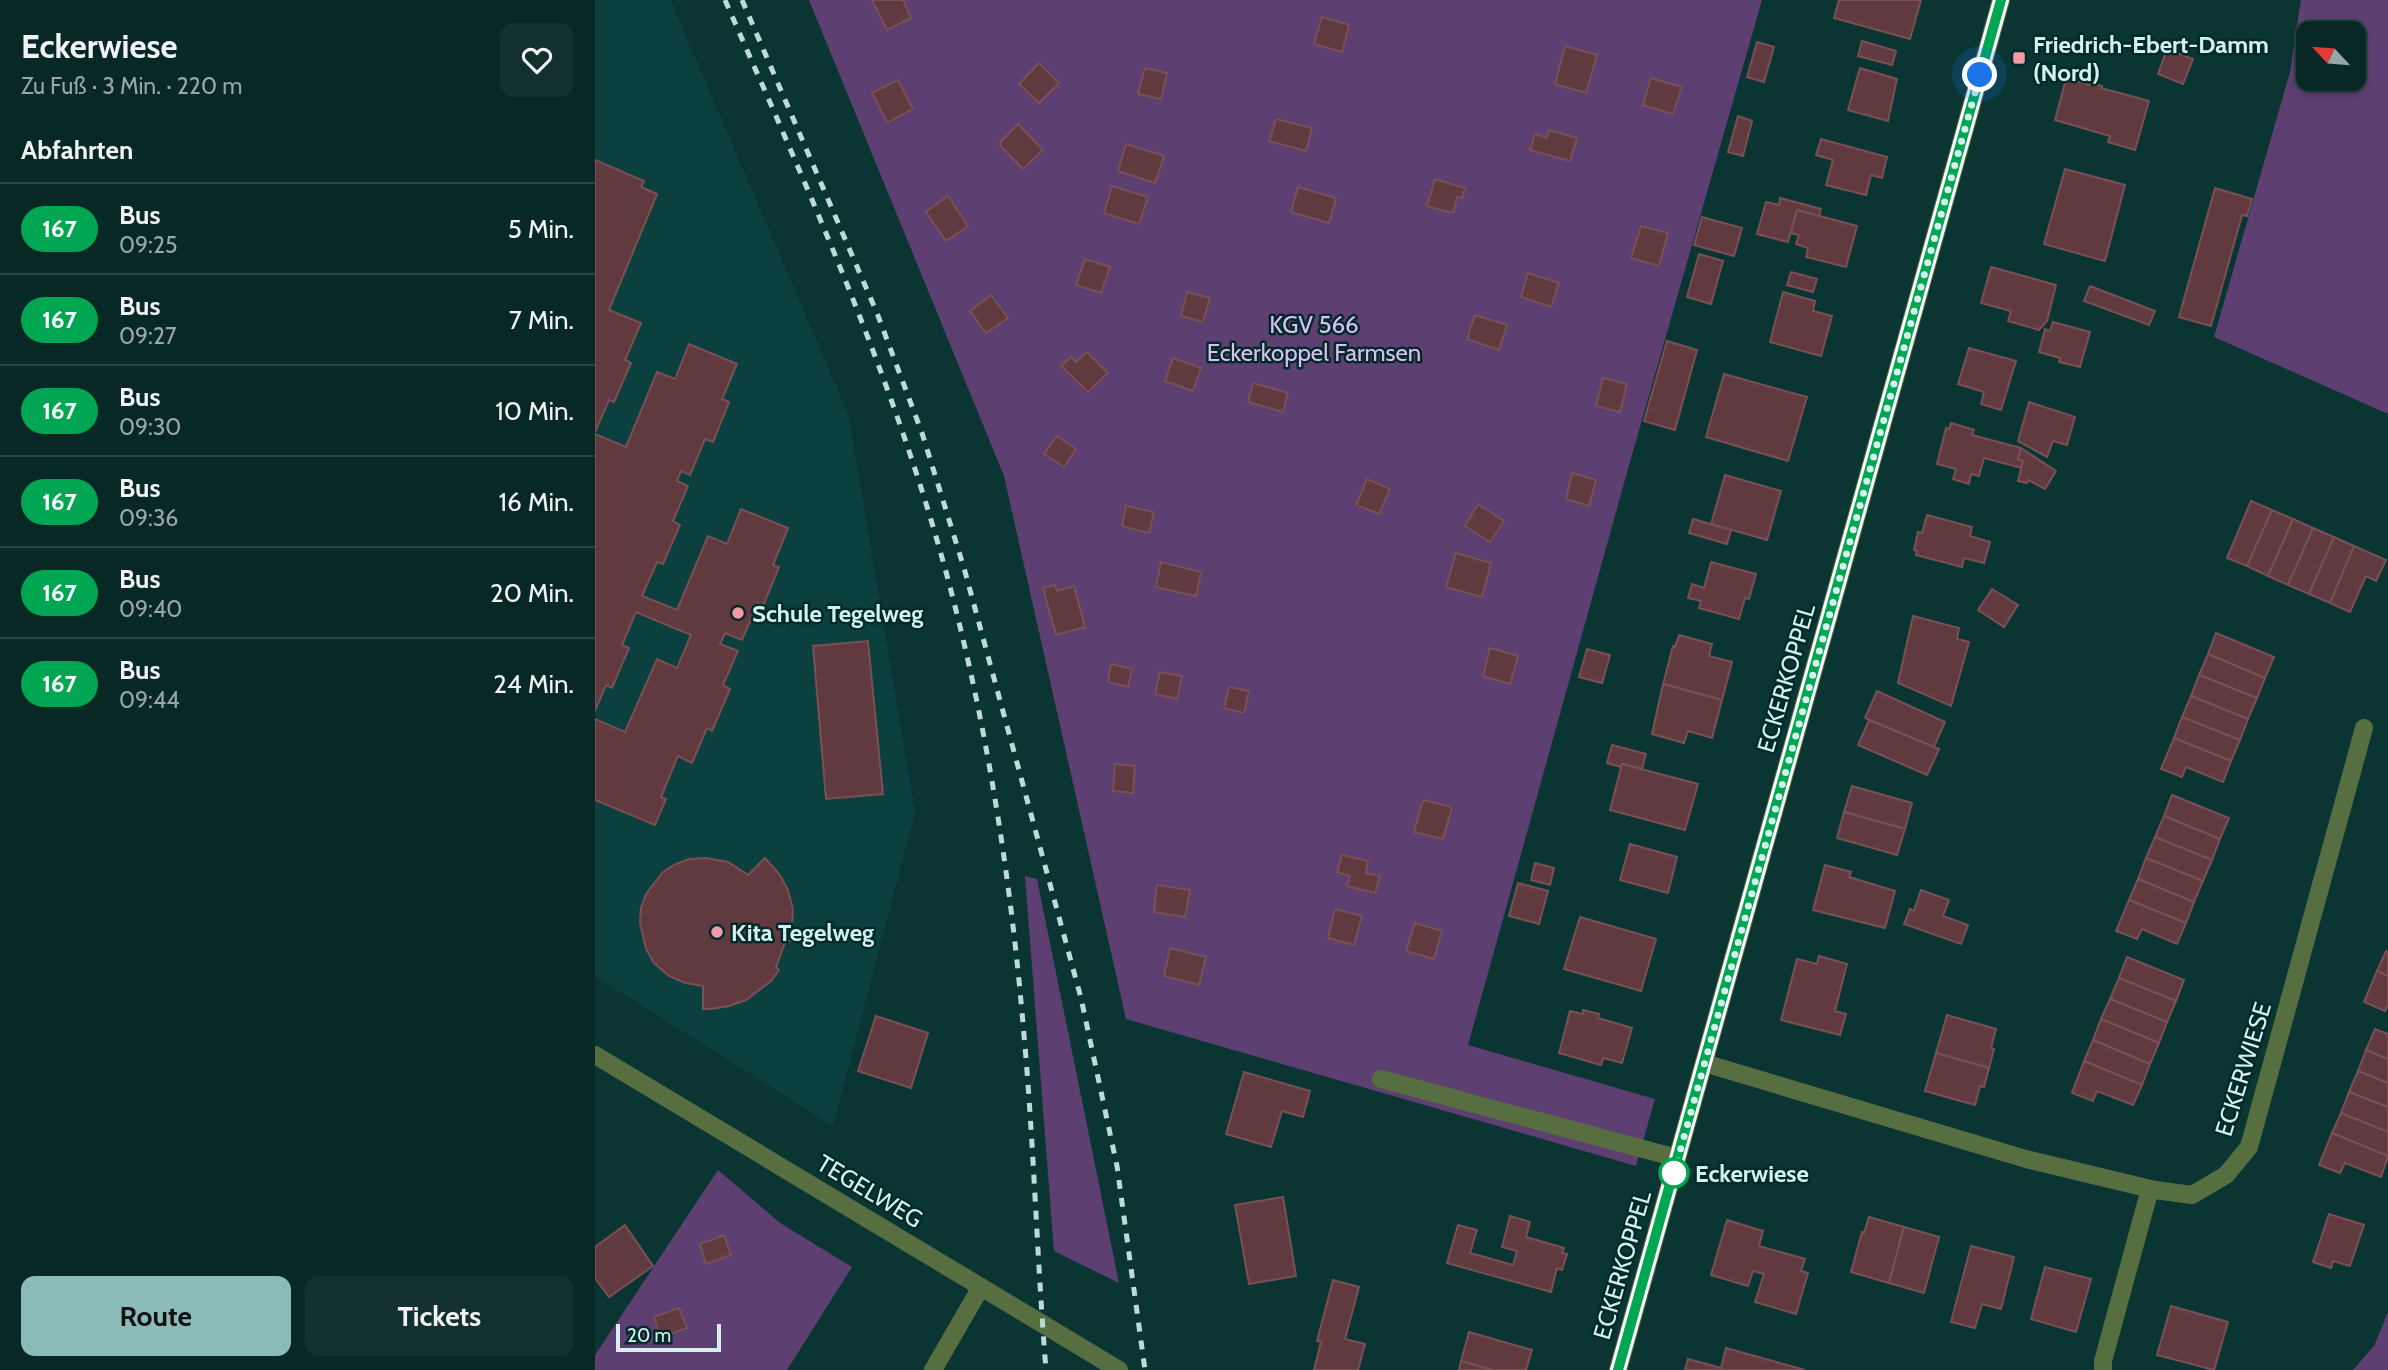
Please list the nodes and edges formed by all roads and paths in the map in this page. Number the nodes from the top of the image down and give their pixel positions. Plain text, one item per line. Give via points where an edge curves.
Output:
1 (2001, 0) edge
2 (2364, 728) dead end
3 (595, 1055) edge
4 (1704, 1063) junction
5 (1381, 1079) dead end
6 (1677, 1158) junction
7 (2150, 1189) junction
8 (981, 1287) junction
9 (933, 1370) edge
10 (1119, 1370) edge
11 (1618, 1370) edge
12 (2103, 1370) edge

1 - 4 street, ECKERKOPPEL
2 - 7 street, ECKERWIESE via 2249,1147 2226,1175 2192,1195
3 - 8 street, TEGELWEG
4 - 6 street, ECKERKOPPEL
4 - 7 street, ECKERWIESE via 2026,1159
5 - 6 street
6 - 11 street, ECKERKOPPEL
7 - 12 street
8 - 9 street
8 - 10 street, TEGELWEG

